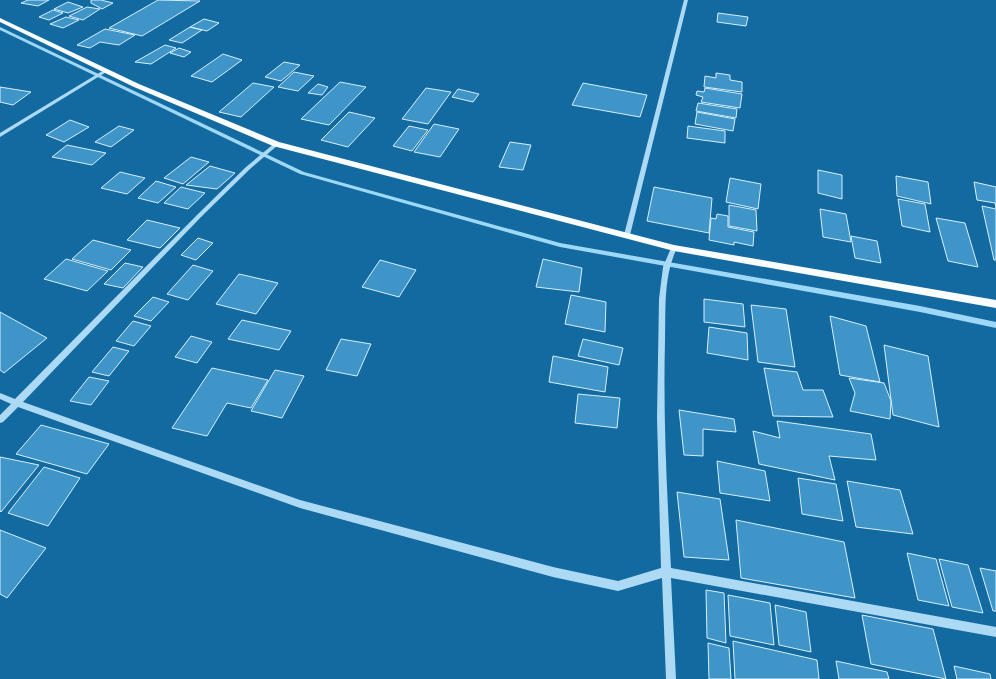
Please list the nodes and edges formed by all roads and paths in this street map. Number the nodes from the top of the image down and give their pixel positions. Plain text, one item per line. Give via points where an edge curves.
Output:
1 (686, 0) edge
2 (0, 20) edge
3 (103, 73) junction
4 (0, 135) edge
5 (273, 147) junction
6 (627, 235) junction
7 (672, 251) junction
8 (996, 304) edge
9 (0, 396) edge
10 (16, 403) junction
11 (0, 420) edge
12 (665, 572) junction
13 (996, 632) edge
14 (671, 679) edge

1 - 6 street
2 - 3 main road
3 - 4 street
3 - 5 main road
5 - 6 main road
5 - 10 street via 248,168
6 - 7 main road
7 - 8 main road
7 - 12 street via 664,279 660,379
9 - 10 street
10 - 11 street
10 - 12 street via 300,504 546,570 618,586
12 - 13 street
12 - 14 street

